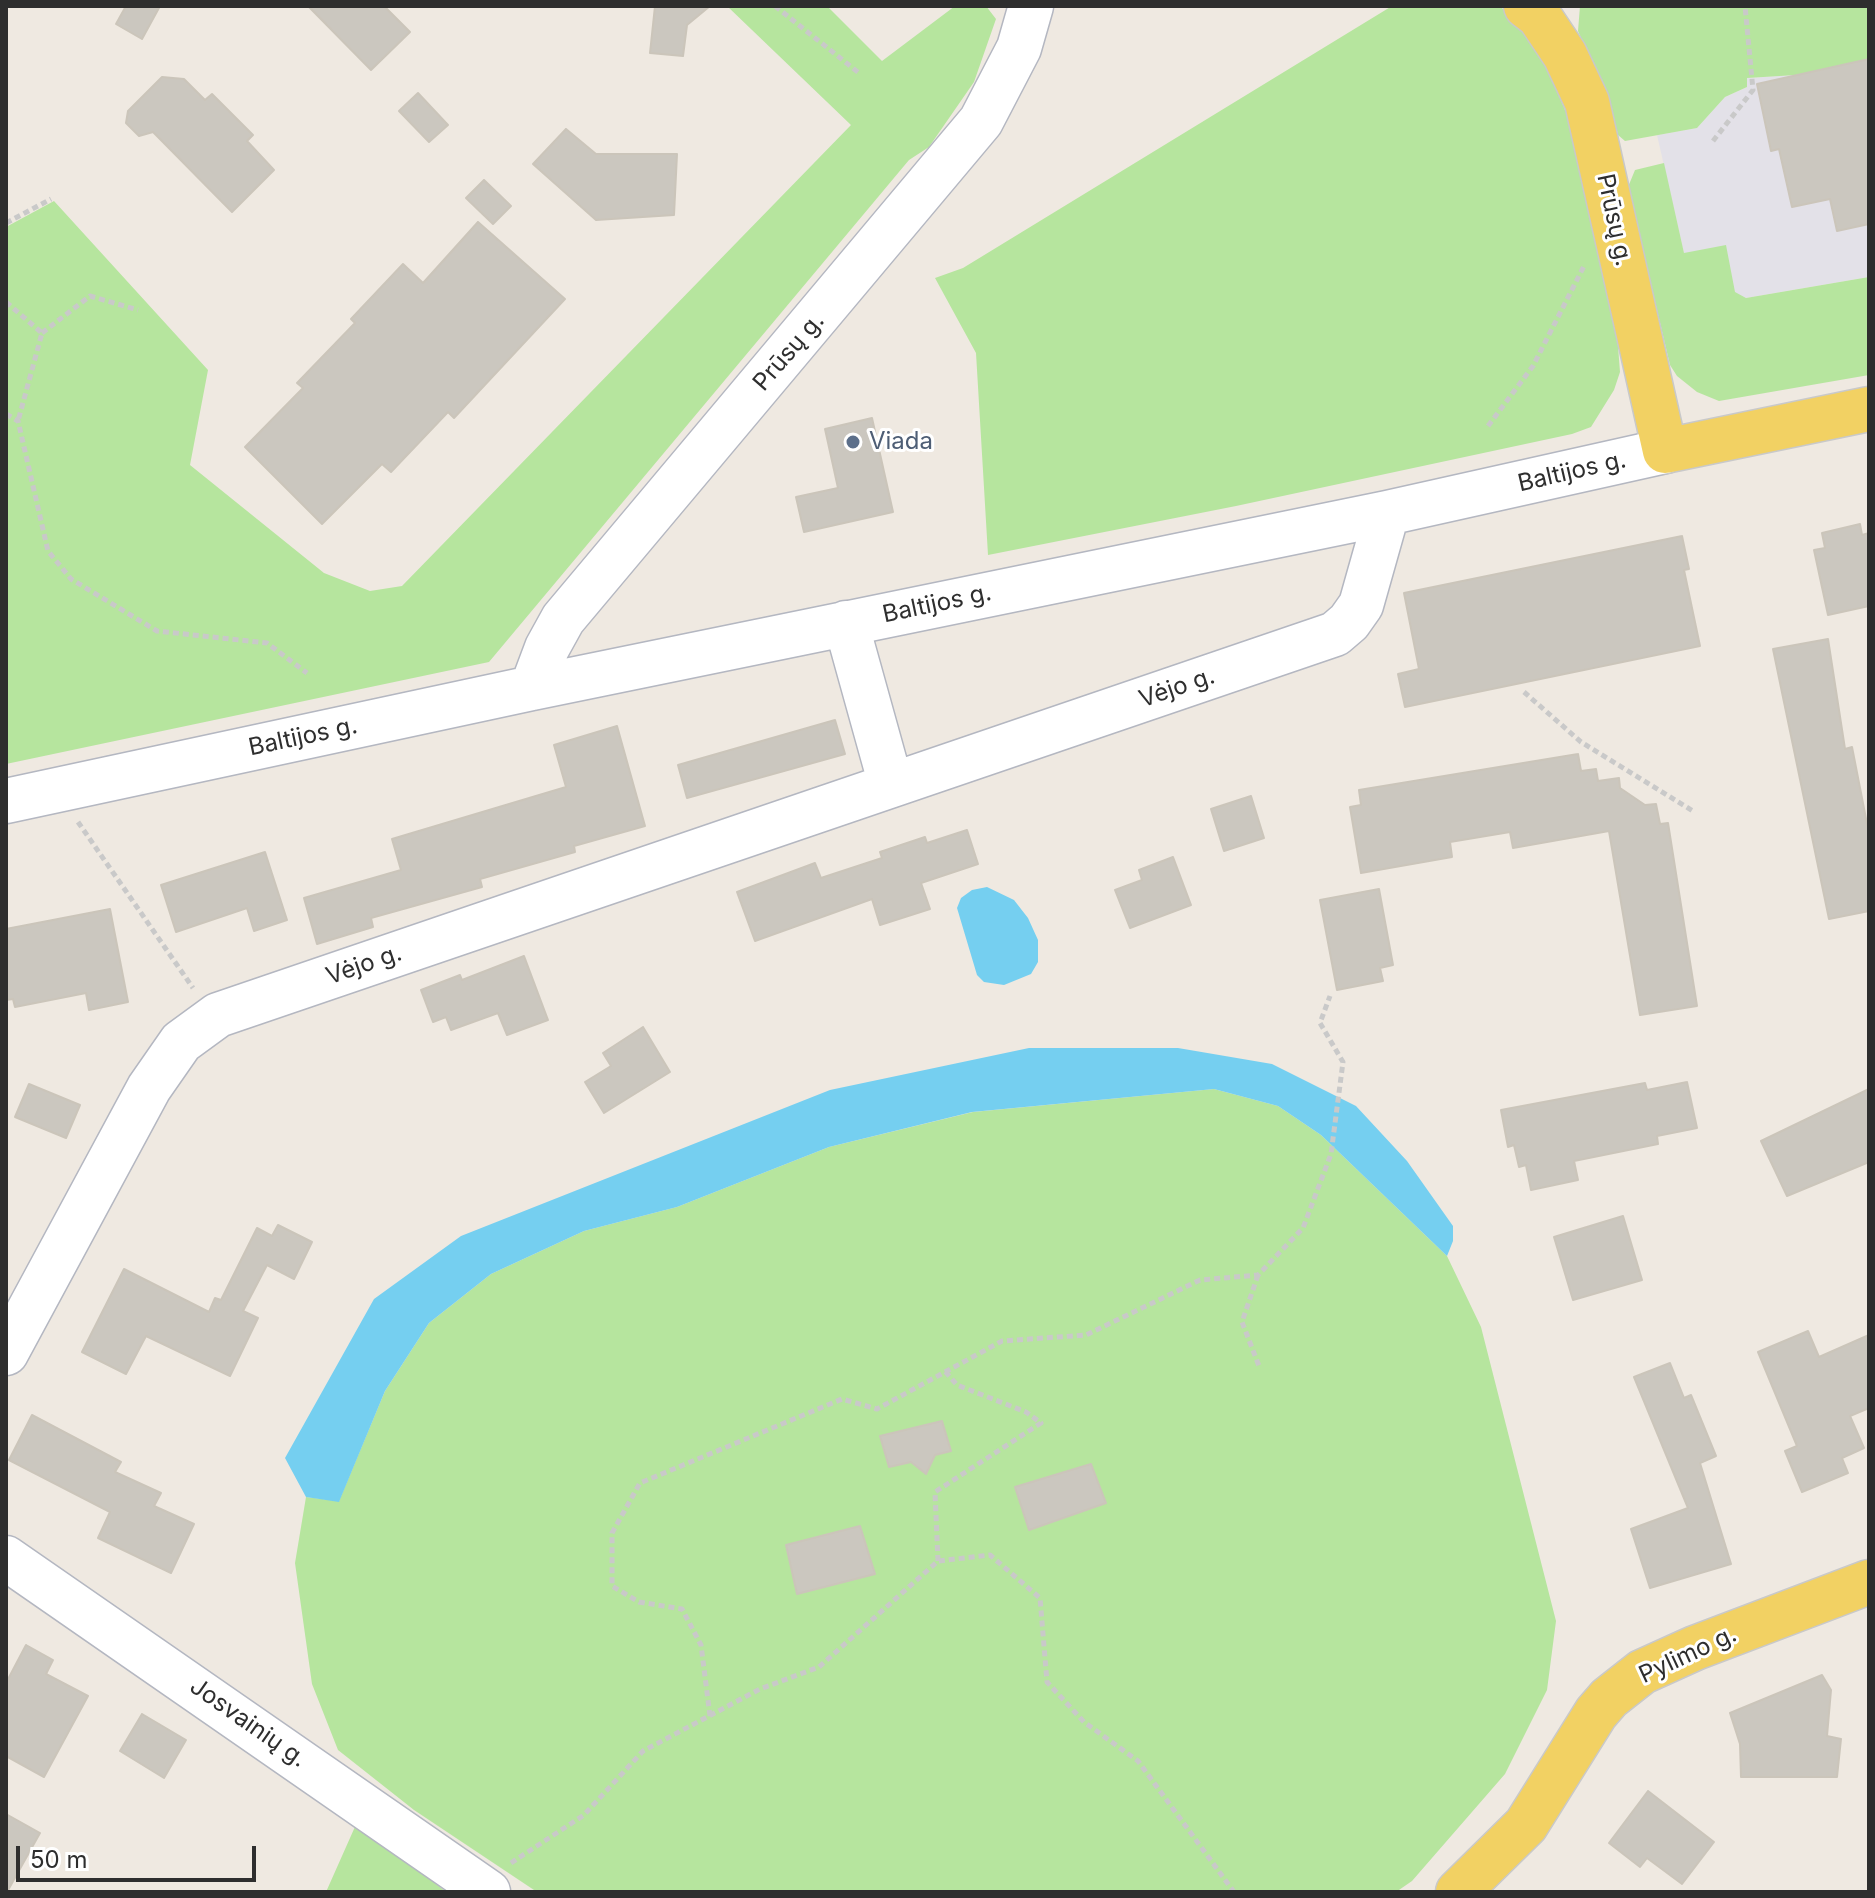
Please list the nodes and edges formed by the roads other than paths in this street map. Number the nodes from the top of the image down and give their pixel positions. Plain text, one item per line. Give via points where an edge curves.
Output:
1 (1031, 6) edge
2 (1526, 6) edge
3 (1869, 409) edge
4 (1665, 451) junction
5 (1387, 513) junction
6 (846, 623) junction
7 (532, 688) junction
8 (891, 785) junction
9 (6, 801) edge
10 (6, 1353) edge
11 (6, 1558) edge
12 (1869, 1582) edge
13 (484, 1888) edge
14 (1458, 1892) edge

1 - 7 street, Prūsų g. via 1019,48 981,121 563,619
2 - 4 main road, Prūsų g. via 1565,55 1587,102
3 - 4 main road, Baltijos g.
4 - 5 street, Baltijos g.
5 - 6 street, Baltijos g.
5 - 8 street, Vėjo g. via 1361,605 1335,634
6 - 7 street, Baltijos g.
6 - 8 street
7 - 9 street, Baltijos g.
8 - 10 street, Vėjo g. via 214,1019 181,1042 149,1088
11 - 13 street, Josvainių g.
12 - 14 main road, Pylimo g. via 1642,1672 1596,1713 1526,1825

